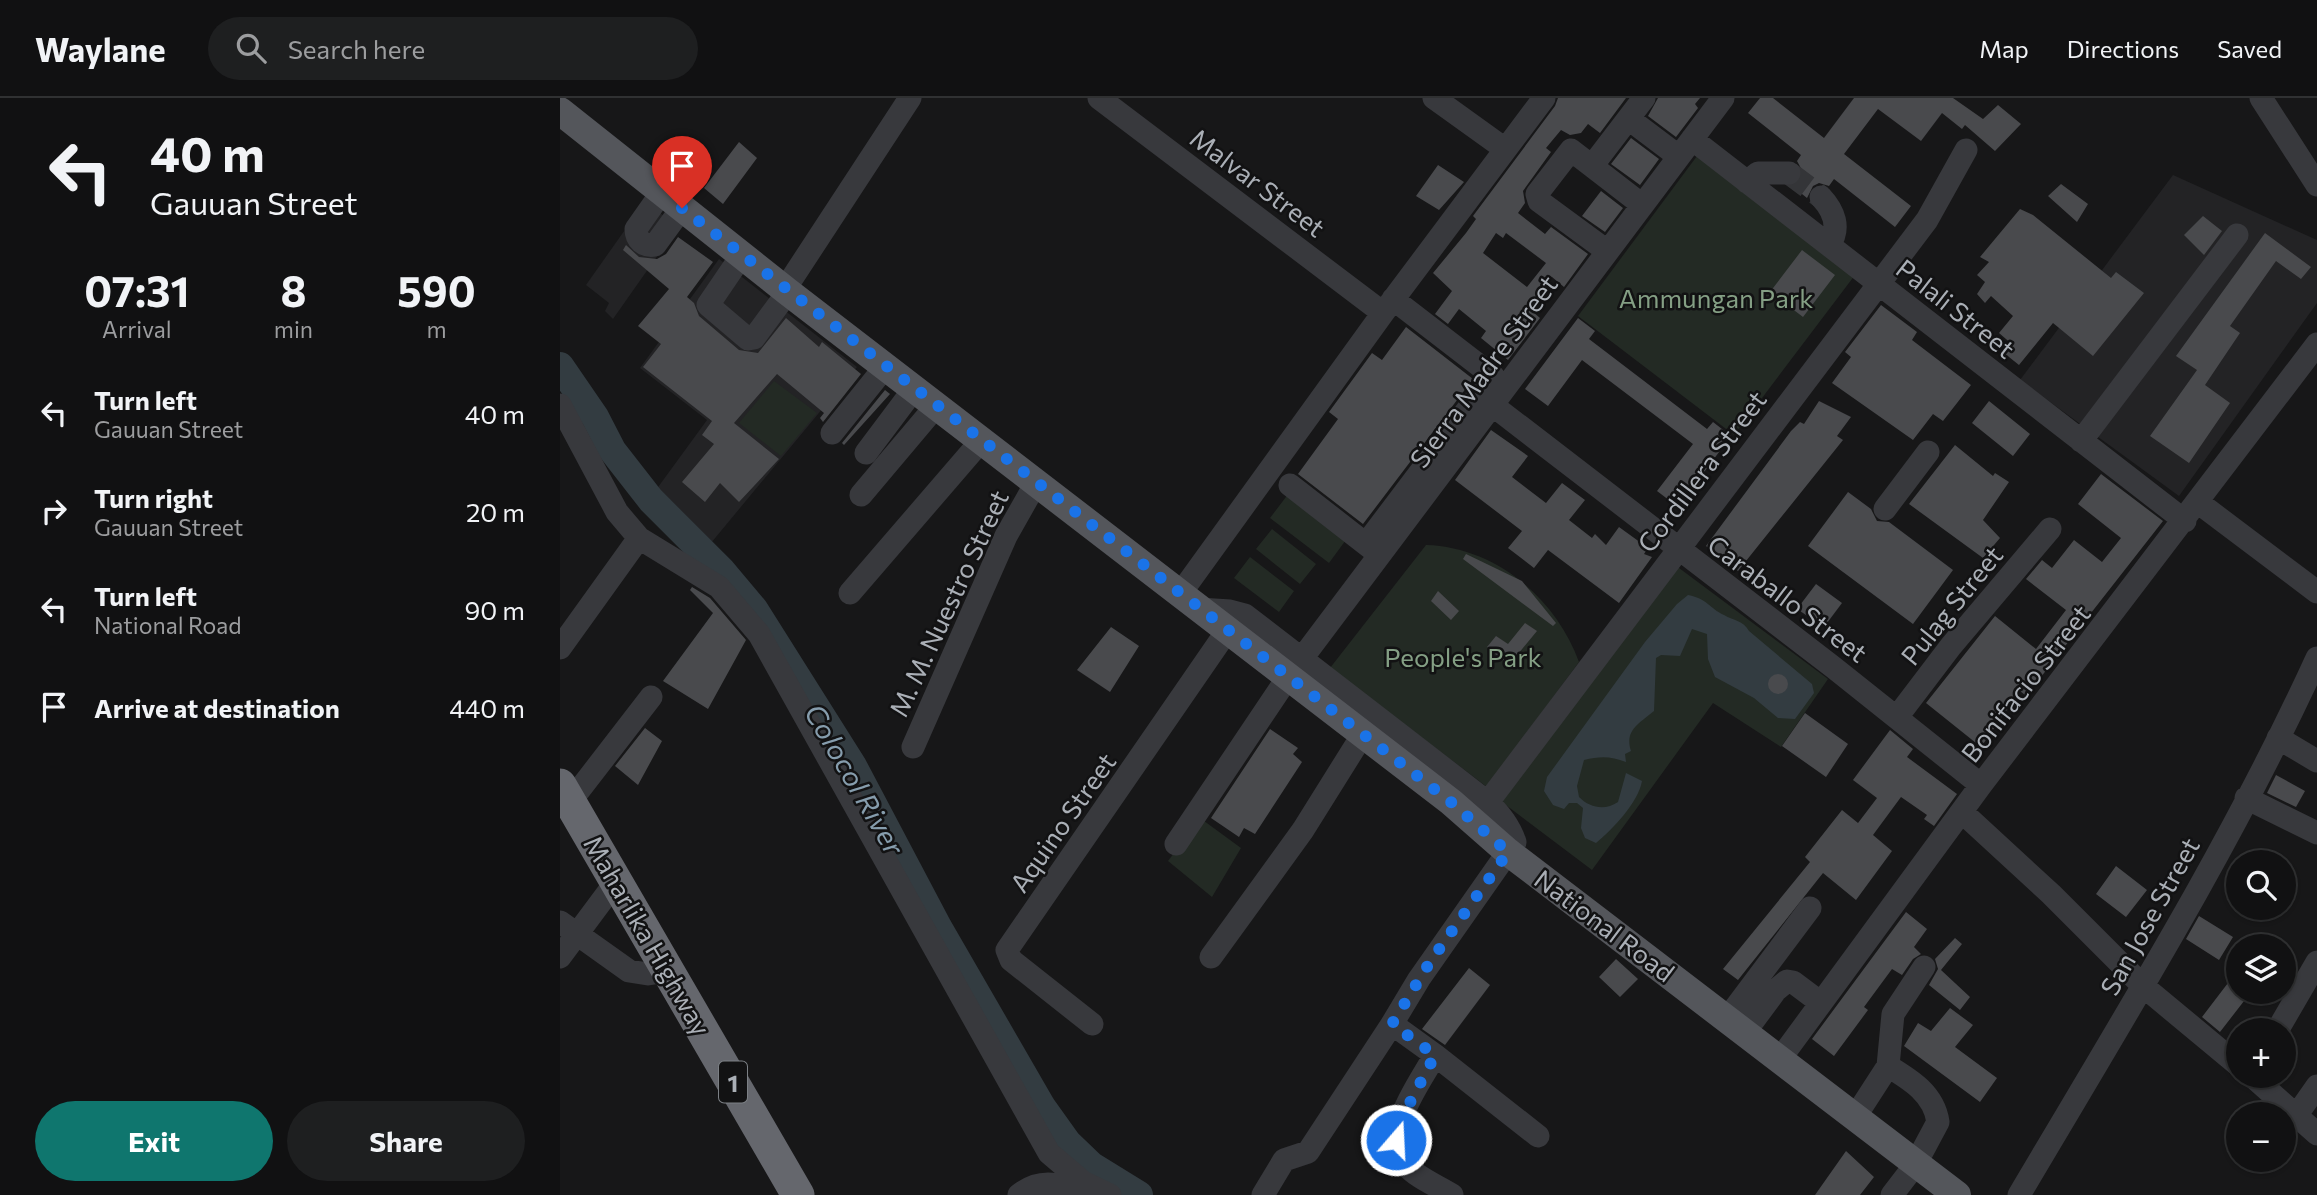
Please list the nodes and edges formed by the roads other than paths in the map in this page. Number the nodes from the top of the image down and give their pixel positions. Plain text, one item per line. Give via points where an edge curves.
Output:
1 (1434, 98) edge
2 (1544, 98) edge
3 (1644, 98) edge
4 (1723, 98) edge
5 (2261, 98) edge
6 (1106, 100) edge
7 (901, 102) edge
8 (560, 111) edge
9 (1629, 119) junction
10 (1685, 148) junction
11 (1505, 149) junction
12 (1966, 150) dead end
13 (1592, 166) junction
14 (1788, 173) tunnel mouth
15 (1747, 182) junction
16 (2317, 185) edge
17 (1821, 197) tunnel mouth
18 (1641, 204) junction
19 (2237, 235) dead end
20 (1829, 245) junction
21 (1607, 251) junction
22 (742, 255) junction
23 (1878, 283) junction
24 (787, 291) junction
25 (1388, 306) junction
26 (2317, 344) edge
27 (885, 367) junction
28 (925, 397) junction
29 (1486, 400) junction
30 (560, 405) edge
31 (832, 433) dead end
32 (981, 441) junction
33 (2081, 441) junction
34 (1928, 452) dead end
35 (866, 453) dead end
36 (1036, 483) junction
37 (1290, 485) dead end
38 (861, 495) dead end
39 (2199, 503) junction
40 (1885, 509) dead end
41 (2185, 521) junction
42 (2050, 529) dead end
43 (639, 538) junction
44 (1373, 550) junction
45 (1678, 550) junction
46 (2317, 592) edge
47 (850, 593) dead end
48 (1190, 602) junction
49 (1227, 631) junction
50 (560, 648) edge
51 (2317, 658) edge
52 (1295, 668) junction
53 (2312, 683) edge
54 (651, 697) dead end
55 (1897, 717) junction
56 (1363, 734) junction
57 (2278, 738) junction
58 (913, 747) dead end
59 (2317, 761) edge
60 (1981, 786) junction
61 (565, 793) edge
62 (2246, 798) junction
63 (1480, 812) junction
64 (1963, 813) junction
65 (2317, 833) edge
66 (1176, 844) dead end
67 (1508, 852) junction
68 (615, 883) junction
69 (1810, 908) dead end
70 (568, 929) edge
71 (560, 957) edge
72 (1211, 957) dead end
73 (2317, 962) edge
74 (1924, 967) dead end
75 (667, 971) junction
76 (2143, 986) junction
77 (1821, 1003) junction
78 (2285, 1018) edge
79 (1092, 1024) dead end
80 (1392, 1024) junction
81 (1736, 1025) junction
82 (1435, 1055) junction
83 (2226, 1055) edge
84 (1780, 1059) junction
85 (1888, 1066) junction
86 (2317, 1086) edge
87 (2265, 1088) edge
88 (2280, 1102) edge
89 (2296, 1115) edge
90 (1855, 1117) junction
91 (2296, 1117) edge
92 (2317, 1134) edge
93 (1538, 1136) dead end
94 (1915, 1165) junction
95 (798, 1195) edge
96 (1019, 1195) edge
97 (1086, 1195) edge
98 (1110, 1195) edge
99 (1263, 1195) edge
100 (1452, 1195) edge
101 (1892, 1195) edge
102 (1957, 1195) edge
103 (2019, 1195) edge

1 - 11 street
2 - 11 street
3 - 9 street
4 - 10 street, Sierra Madre Street
5 - 16 street
6 - 25 street, Malvar Street
7 - 24 street
8 - 22 main road, National Road
9 - 10 street, Palali Street
9 - 13 street
10 - 15 street, Palali Street
10 - 18 street, Sierra Madre Street
11 - 25 street
12 - 23 street, Cordillera Street via 1927,220
13 - 18 street
13 - 21 street via 1571,150 1537,197
14 - 15 street via 1758,173
15 - 20 street, Palali Street
17 - 20 street via 1835,218 1835,235
18 - 21 street, Sierra Madre Street
19 - 33 street
20 - 23 street, Palali Street
21 - 29 street, Sierra Madre Street
22 - 24 main road, National Road
22 - 24 street via 708,305 748,339 754,338
23 - 33 street, Palali Street
23 - 45 street, Cordillera Street
24 - 27 main road, National Road
25 - 29 street, Malvar Street via 1493,376
25 - 48 street
26 - 39 street, Bonifacio Street
27 - 28 main road, National Road
27 - 31 street
28 - 32 main road, National Road
28 - 35 street
28 - 38 street
29 - 44 street
29 - 44 street, Sierra Madre Street via 1409,520
29 - 45 street, Caraballo Street
30 - 43 street via 617,512
32 - 36 main road, National Road
32 - 47 street
33 - 41 street, Palali Street
34 - 40 street
36 - 48 main road, National Road
36 - 58 street, M. M. Nuestro Street via 1006,536
37 - 44 street
39 - 41 street, Bonifacio Street
39 - 46 street
41 - 60 street, Bonifacio Street
42 - 55 street, Pulag Street
43 - 50 street
43 - 98 street via 719,587 759,634 1049,1153 1083,1182
44 - 52 street, Sierra Madre Street
45 - 55 street, Caraballo Street
45 - 63 street, Cordillera Street
48 - 49 main road, National Road
48 - 52 street via 1239,612
49 - 52 main road, National Road
49 - 79 street, Aquino Street via 1007,950 1011,960
51 - 53 street, San Jose Street
52 - 56 main road, National Road
52 - 63 street
52 - 66 street, Sierra Madre Street
53 - 57 street, San Jose Street
54 - 61 street
55 - 60 street, Caraballo Street
56 - 63 main road, National Road
56 - 72 street via 1295,842
57 - 59 street
57 - 62 street, San Jose Street
60 - 64 street, Bonifacio Street
61 - 68 highway, Maharlika Highway / 1
62 - 65 street
62 - 76 street, San Jose Street
63 - 67 main road, National Road
64 - 76 street
64 - 77 street, Bonifacio Street
67 - 80 street
67 - 81 main road, National Road
68 - 70 street
68 - 75 highway, Maharlika Highway / 1
69 - 81 street
70 - 71 street
70 - 75 street via 629,971
73 - 78 street
74 - 85 street via 1893,1014
75 - 95 highway, Maharlika Highway / 1
76 - 83 street
76 - 103 street, San Jose Street
77 - 81 street via 1787,981
77 - 84 street, Bonifacio Street
80 - 82 street
80 - 99 street via 1308,1152 1284,1160
81 - 84 main road, National Road
82 - 93 street
82 - 100 street via 1396,1140 1402,1159 1413,1171
84 - 90 main road, National Road
85 - 90 street
85 - 94 street via 1919,1086 1937,1111 1938,1122
86 - 89 street
87 - 88 street
90 - 94 main road, National Road
91 - 92 street
94 - 101 street
94 - 102 main road, National Road
96 - 97 street via 1038,1184 1054,1183

